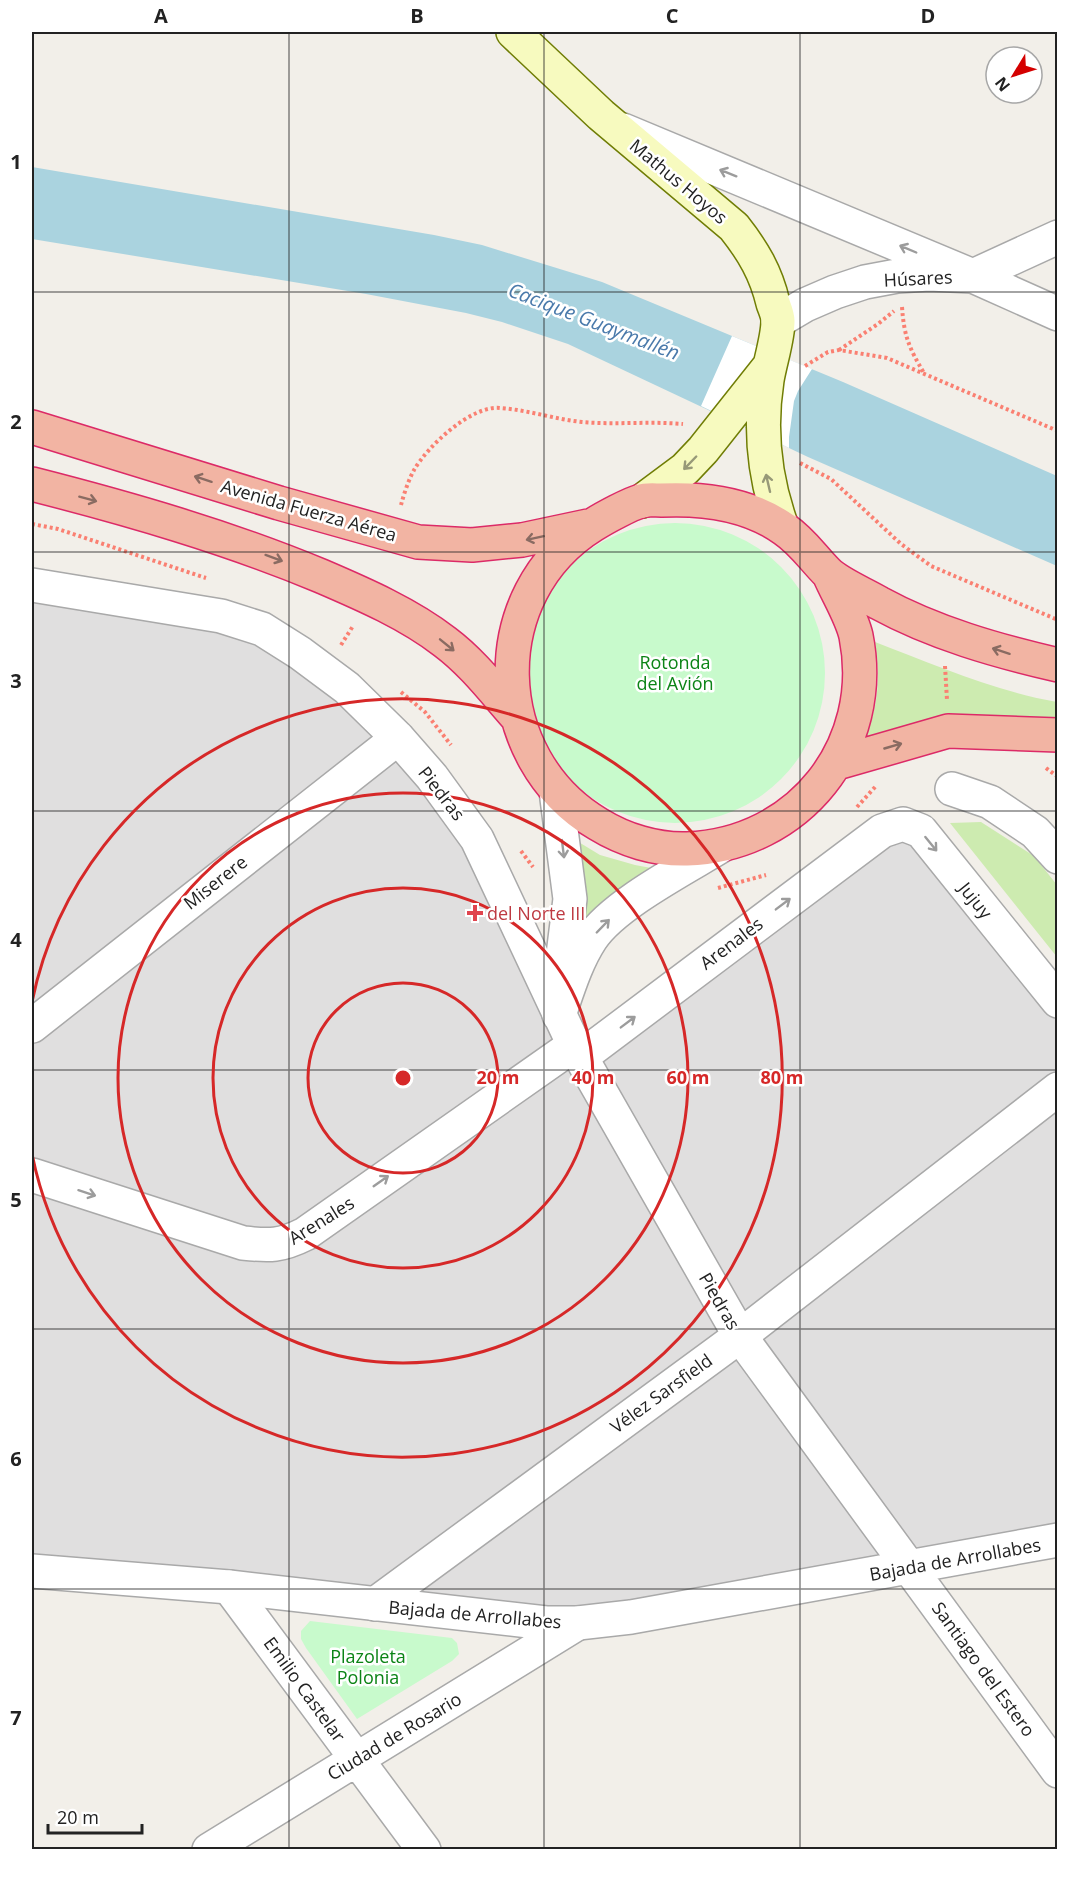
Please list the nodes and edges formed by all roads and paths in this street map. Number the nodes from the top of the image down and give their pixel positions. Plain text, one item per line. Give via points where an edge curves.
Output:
1 (513, 32) edge
2 (614, 126) junction
3 (1058, 237) edge
4 (973, 276) junction
5 (1058, 314) edge
6 (773, 347) junction
7 (838, 350) junction
8 (804, 366) dead end
9 (924, 373) junction
10 (32, 427) edge
11 (1058, 431) edge
12 (32, 484) edge
13 (642, 501) junction
14 (592, 525) junction
15 (782, 527) junction
16 (829, 574) junction
17 (32, 585) edge
18 (943, 632) junction
19 (1058, 664) edge
20 (517, 717) junction
21 (948, 731) junction
22 (1058, 735) edge
23 (398, 738) junction
24 (837, 763) junction
25 (1044, 766) dead end
26 (1058, 777) edge
27 (952, 789) dead end
28 (556, 791) junction
29 (882, 831) joint
30 (721, 846) junction
31 (1058, 857) edge
32 (1058, 1001) edge
33 (557, 1012) junction
34 (32, 1026) edge
35 (578, 1051) junction
36 (1058, 1089) edge
37 (32, 1175) edge
38 (740, 1336) junction
39 (1058, 1540) edge
40 (911, 1568) junction
41 (32, 1571) edge
42 (229, 1587) junction
43 (375, 1604) junction
44 (578, 1623) junction
45 (357, 1759) junction
46 (1058, 1771) edge
47 (209, 1850) edge
48 (424, 1850) edge

1 - 2 main road, Mathus Hoyos
4 -> 2 street
2 - 6 main road, Mathus Hoyos via 734,227 750,249 763,270
3 - 4 street, Húsares
4 - 5 street
4 - 6 street, Húsares via 897,276 835,292 805,305
6 -> 13 main road via 703,450 685,470
15 -> 6 main road, Mathus Hoyos via 766,474 762,436
7 - 8 path
7 - 9 path via 887,358
7 - 9 path via 901,305 904,332
9 - 11 path
14 -> 10 highway, Avenida Fuerza Aérea via 522,540 472,545 418,542
12 -> 20 highway via 203,532 377,600 445,641
13 - 14 highway
13 - 15 highway via 691,499 738,507
14 - 20 highway via 563,548 523,609 513,644 511,681
15 - 16 highway
16 - 18 highway via 885,606
16 - 24 highway via 856,633 861,678 854,722
17 - 23 street, Piedras via 221,616 262,629 347,688
19 -> 18 highway
18 - 21 path
20 - 28 highway via 532,757
21 - 22 highway
24 -> 21 highway
23 - 33 street, Piedras via 477,839
23 - 34 street, Miserere
24 - 30 highway via 802,805 764,831
25 - 26 path
27 - 31 street via 990,802 1035,832
28 - 30 highway via 583,815 614,834 649,845 685,849
28 -> 33 street via 570,899
29 -> 32 street, Jujuy via 903,824 921,831
35 -> 29 street, Arenales
33 -> 30 street via 592,937 614,915
33 - 35 street, Piedras
37 -> 35 street, Arenales via 243,1243 286,1244
35 - 38 street, Piedras
36 - 38 street, Vélez Sarsfield
38 - 40 street, Piedras
38 - 43 street, Vélez Sarsfield
39 - 40 street, Bajada de Arrollabes
40 - 44 street, Bajada de Arrollabes
40 - 46 street, Santiago del Estero
41 - 42 street, Bajada de Arrollabes
42 - 43 street, Bajada de Arrollabes
42 - 45 street, Emilio Castelar
43 - 44 street, Bajada de Arrollabes
44 - 45 street, Ciudad de Rosario
45 - 47 street, Ciudad de Rosario
45 - 48 street, Emilio Castelar

